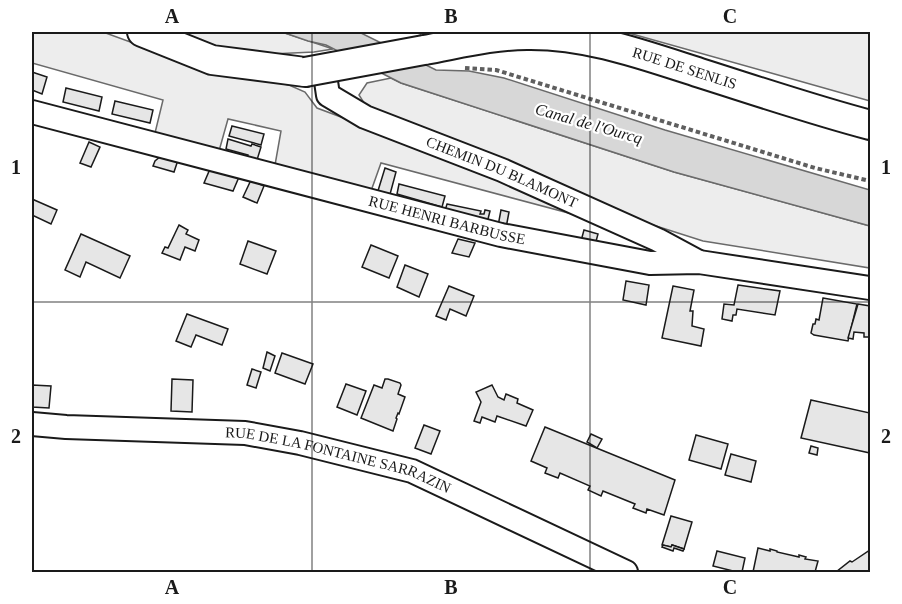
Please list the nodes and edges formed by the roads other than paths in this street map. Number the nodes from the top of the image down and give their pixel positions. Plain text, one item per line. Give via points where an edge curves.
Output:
1 (142, 32) edge
2 (315, 70) junction
3 (32, 112) edge
4 (870, 125) edge
5 (699, 262) junction
6 (870, 288) edge
7 (32, 424) edge
8 (626, 573) edge

1 - 2 main road, RUE DE SENLIS via 212,60
2 - 4 main road, RUE DE SENLIS, bridge via 504,36 577,38 616,46
2 - 5 street, CHEMIN DU BLAMONT via 328,95 364,117 502,170
3 - 5 street, RUE HENRI BARBUSSE via 501,236 650,263
5 - 6 street, RUE HENRI BARBUSSE
7 - 8 street, RUE DE LA FONTAINE SARRAZIN via 245,433 412,471

